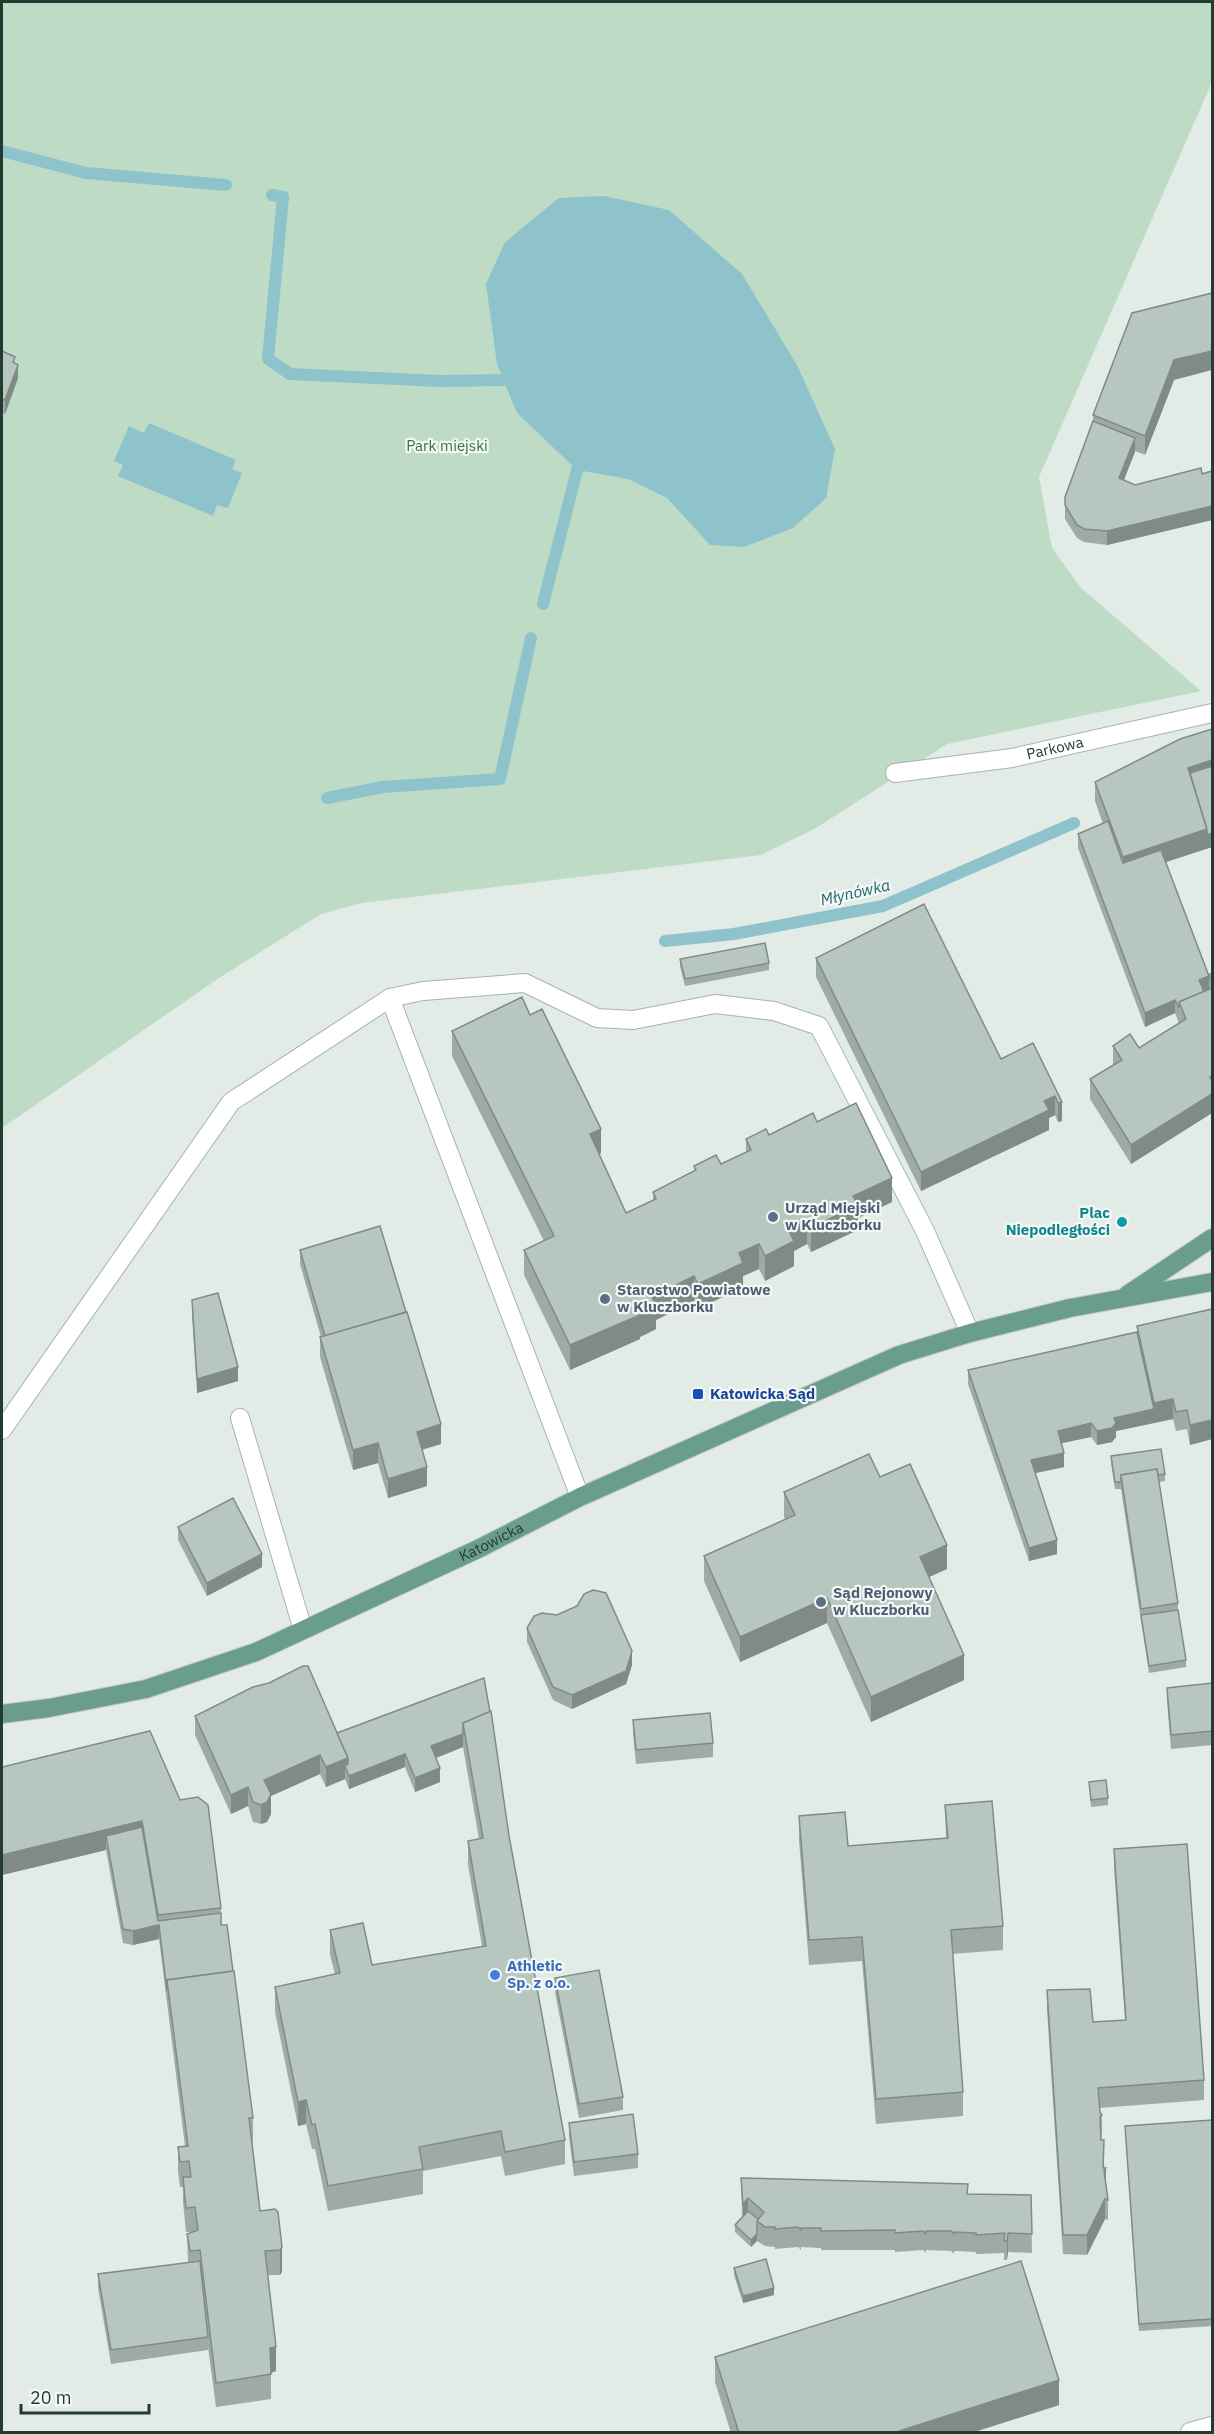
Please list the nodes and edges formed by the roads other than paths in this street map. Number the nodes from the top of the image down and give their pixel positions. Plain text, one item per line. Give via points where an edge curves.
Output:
1 (1212, 713) edge
2 (895, 773) dead end
3 (390, 998) junction
4 (1212, 1238) edge
5 (1212, 1282) edge
6 (1123, 1298) junction
7 (970, 1333) junction
8 (240, 1418) dead end
9 (2, 1430) edge
10 (580, 1497) junction
11 (303, 1630) junction
12 (2, 1714) edge
13 (1212, 2426) edge
14 (1190, 2433) edge

1 - 2 street, Parkowa via 1012,758
3 - 7 street via 423,991 525,983 597,1018 633,1020 715,1005 774,1011 819,1026 925,1231
3 - 9 street via 231,1102
3 - 10 street
4 - 6 main road
5 - 6 main road
6 - 7 main road
7 - 10 main road, Katowicka via 899,1355
8 - 11 street
10 - 11 main road, Katowicka
11 - 12 main road, Katowicka via 256,1652 146,1689
13 - 14 street

